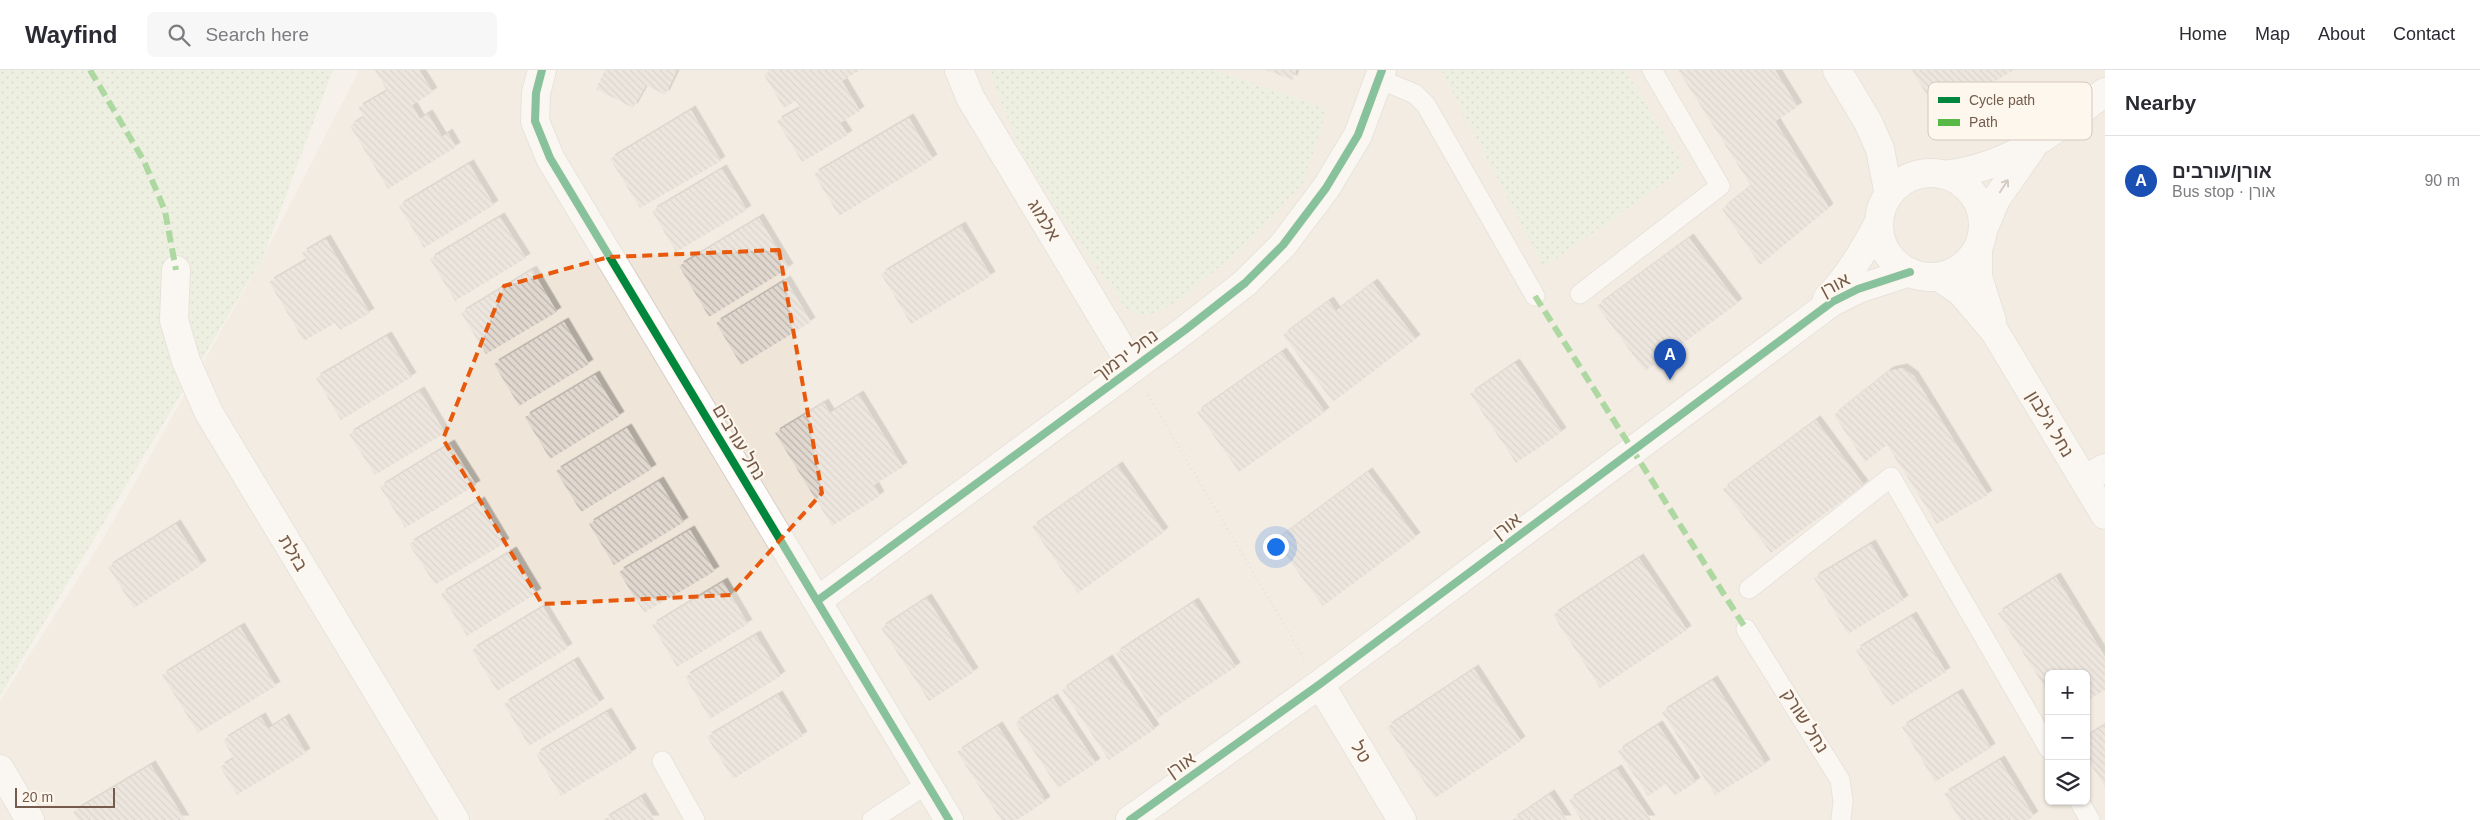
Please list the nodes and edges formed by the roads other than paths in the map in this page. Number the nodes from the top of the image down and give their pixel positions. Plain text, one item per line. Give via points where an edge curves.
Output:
1 (542, 70) edge
2 (959, 70) edge
3 (1652, 70) edge
4 (1837, 70) edge
5 (1380, 74) edge
6 (2105, 92) edge
7 (2092, 102) edge
8 (1868, 122) junction
9 (2041, 140) edge
10 (2033, 146) junction
11 (1939, 174) junction
12 (1889, 195) junction
13 (1879, 222) junction
14 (1980, 239) junction
15 (176, 270) dead end
16 (1910, 272) junction
17 (1939, 277) junction
18 (1580, 294) dead end
19 (1535, 296) dead end
20 (1809, 319) junction
21 (1995, 332) junction
22 (1133, 368) junction
23 (2094, 474) edge
24 (2105, 515) edge
25 (1749, 589) dead end
26 (817, 601) junction
27 (1746, 629) dead end
28 (1320, 684) junction
29 (2045, 742) edge
30 (662, 761) dead end
31 (0, 769) edge
32 (927, 784) junction
33 (2081, 805) edge
34 (30, 820) edge
35 (455, 820) edge
36 (695, 820) edge
37 (872, 820) edge
38 (949, 820) edge
39 (1130, 820) edge
40 (1402, 820) edge
41 (1841, 820) edge
42 (2090, 820) edge

1 - 26 street, נחל עורבים via 536,93 535,121 550,158
2 - 22 street, אלמוג via 970,97
3 - 18 lane via 1720,186
4 - 8 street
5 - 19 lane via 1415,94 1426,105
5 - 22 street, נחל ירמוך via 1358,135 1326,188 1283,245 1245,283
6 - 7 street
8 - 11 street via 1903,158
8 - 12 street via 1880,149
9 - 10 street
10 - 11 street via 1994,164
14 -> 10 street via 1996,199
11 - 12 street via 1916,175 1901,182
11 - 14 street via 1969,189 1977,202
12 - 13 street
13 - 16 street via 1882,241 1891,257
13 - 20 street, אורן via 1841,285
14 - 17 street via 1968,262 1955,272
14 - 21 street, נחל ג'לבון via 1978,277
15 - 35 street, בזלת via 174,320 186,361 209,413
16 - 17 street
16 - 20 street, אורן via 1858,289
17 - 21 street, נחל ג'לבון via 1961,292
20 - 28 street, אורן
21 - 23 street, נחל ג'לבון
22 - 26 street, נחל ירמוך
23 - 24 street, נחל ג'לבון
25 - 29 lane via 1891,477
26 - 32 street, נחל עורבים
27 - 41 lane, נחל שורק via 1840,780
28 - 39 street, אורן
28 - 40 street, טל
30 - 36 lane
31 - 34 street
32 - 37 lane
32 - 38 street, נחל עורבים
33 - 42 lane

